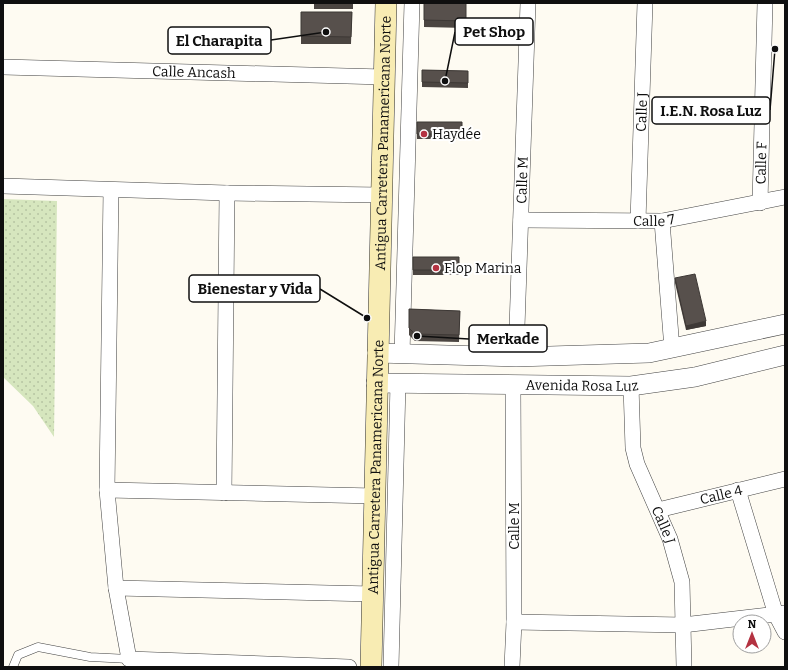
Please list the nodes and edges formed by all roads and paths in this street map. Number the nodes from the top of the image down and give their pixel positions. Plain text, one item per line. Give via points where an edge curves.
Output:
1 (386, 3) edge
2 (412, 3) edge
3 (528, 3) edge
4 (645, 3) edge
5 (765, 3) edge
6 (3, 67) edge
7 (384, 78) junction
8 (3, 186) edge
9 (111, 190) junction
10 (227, 193) junction
11 (381, 195) junction
12 (785, 197) edge
13 (760, 203) junction
14 (521, 220) junction
15 (638, 221) junction
16 (662, 221) junction
17 (785, 324) edge
18 (672, 350) junction
19 (377, 353) junction
20 (402, 354) junction
21 (785, 355) edge
22 (516, 357) junction
23 (376, 383) junction
24 (398, 383) junction
25 (513, 384) junction
26 (631, 386) junction
27 (785, 479) edge
28 (107, 490) junction
29 (738, 490) junction
30 (224, 493) junction
31 (375, 496) junction
32 (658, 510) junction
33 (116, 588) junction
34 (373, 594) junction
35 (781, 614) edge
36 (514, 622) junction
37 (683, 625) junction
38 (785, 632) edge
39 (129, 659) junction
40 (12, 667) edge
41 (349, 667) edge
42 (371, 667) edge
43 (391, 667) edge
44 (512, 667) edge
45 (684, 667) edge

1 - 7 main road, Antigua Carretera Panamericana Norte
2 - 20 street, Antigua Carretera Panamericana Norte
3 - 14 street, Calle M
4 - 15 street, Calle J
5 - 13 street, Calle F
6 - 7 street, Calle Ancash
7 - 11 main road, Antigua Carretera Panamericana Norte
8 - 9 street
9 - 10 street
9 - 28 street
10 - 11 street
10 - 30 street
11 - 19 main road, Antigua Carretera Panamericana Norte
12 - 13 street, Calle 7
13 - 16 street, Calle 7
14 - 15 street, Calle 7
14 - 22 street, Calle M
15 - 16 street, Calle 7
16 - 18 street
17 - 18 street, Avenida Rosa Luz
18 - 22 street, Avenida Rosa Luz via 649,354
19 - 20 street, Avenida Rosa Luz
19 - 23 main road, Antigua Carretera Panamericana Norte
20 - 22 street, Avenida Rosa Luz
21 - 26 street, Avenida Rosa Luz via 695,376
23 - 24 street, Avenida Rosa Luz
23 - 31 main road, Antigua Carretera Panamericana Norte
24 - 25 street, Avenida Rosa Luz
24 - 43 street
25 - 26 street, Avenida Rosa Luz
25 - 36 street, Calle M
26 - 32 street, Calle J via 633,448 643,480
27 - 29 street, Calle 4
28 - 30 street
28 - 33 street
29 - 32 street, Calle 4
29 - 35 street
30 - 31 street
31 - 34 main road, Antigua Carretera Panamericana Norte
32 - 37 street, Calle J via 680,572 684,592
33 - 34 street
33 - 39 street
34 - 42 main road, Antigua Carretera Panamericana Norte
35 - 37 street
35 - 38 street
36 - 37 street
36 - 44 street, Calle M
37 - 45 street, Calle J
39 - 40 lane via 90,657 38,647 18,655
39 - 41 street

